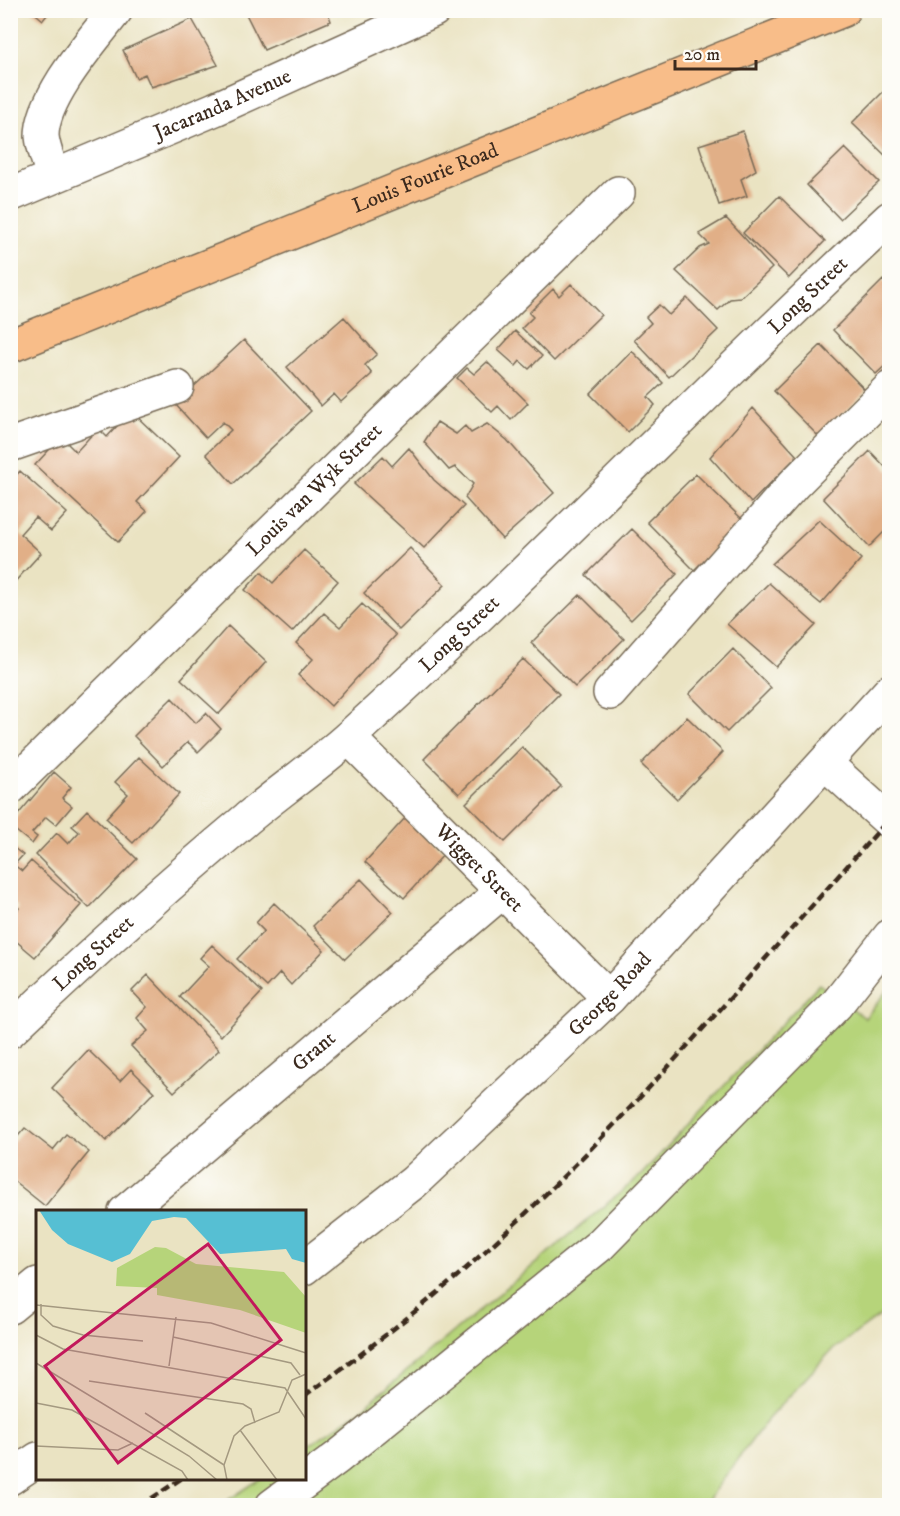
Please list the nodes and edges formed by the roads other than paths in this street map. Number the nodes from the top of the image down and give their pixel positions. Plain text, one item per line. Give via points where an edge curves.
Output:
1 (116, 10) edge
2 (434, 10) edge
3 (843, 10) edge
4 (53, 177) junction
5 (618, 193) dead end
6 (10, 195) edge
7 (890, 218) edge
8 (10, 346) edge
9 (177, 387) dead end
10 (890, 388) edge
11 (10, 445) edge
12 (890, 692) edge
13 (610, 693) dead end
14 (349, 738) junction
15 (825, 763) junction
16 (10, 788) edge
17 (890, 822) edge
18 (502, 891) junction
19 (890, 936) edge
20 (609, 998) junction
21 (10, 1031) edge
22 (127, 1210) edge
23 (306, 1266) edge
24 (36, 1286) edge
25 (10, 1307) edge
26 (36, 1460) edge
27 (10, 1478) edge
28 (272, 1506) edge

1 - 4 street via 78,60 46,113 42,137
2 - 4 street, Jacaranda Avenue
3 - 8 main road, Louis Fourie Road
4 - 6 street, Jacaranda Avenue
5 - 16 street, Louis van Wyk Street
7 - 14 street, Long Street
9 - 11 street
10 - 13 street via 794,484
12 - 15 street, George Road
14 - 18 street, Wigget Street
14 - 21 street, Long Street via 244,821 93,952
15 - 17 street
15 - 20 street, George Road
18 - 20 street, Wigget Street
18 - 22 street, Grant
19 - 28 street via 836,1005 600,1245
20 - 23 street, George Road via 414,1182
24 - 25 street
26 - 27 street

